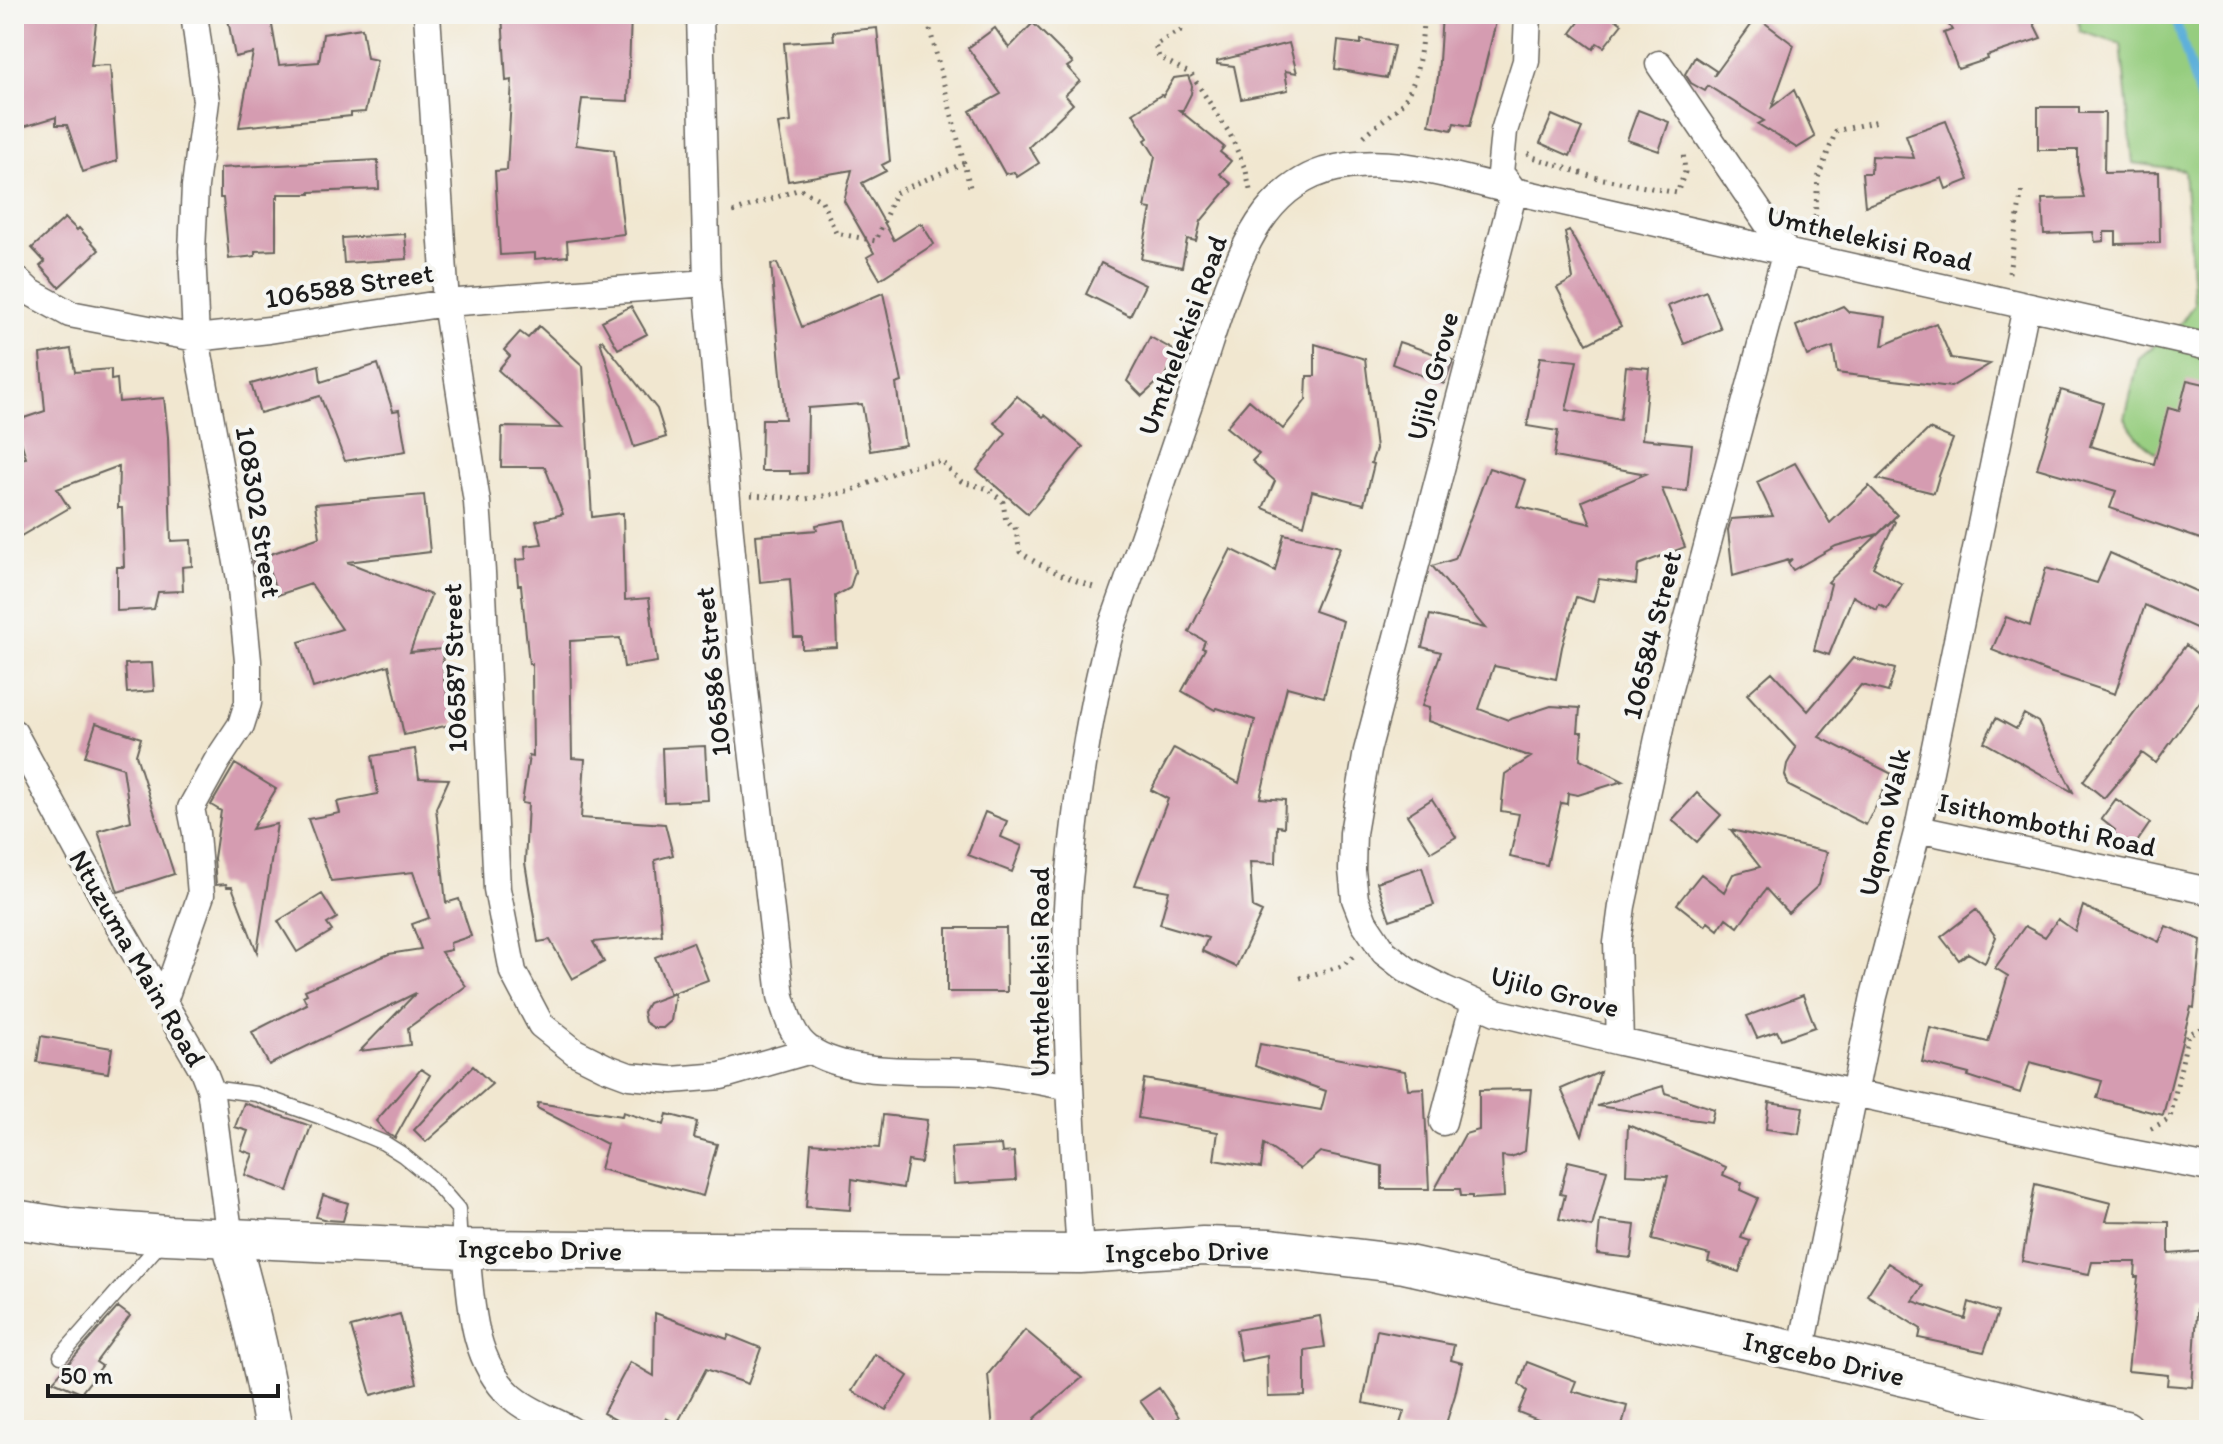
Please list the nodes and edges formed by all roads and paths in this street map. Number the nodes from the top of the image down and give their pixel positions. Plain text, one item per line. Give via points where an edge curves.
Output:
1 (194, 14) edge
2 (427, 14) edge
3 (700, 14) edge
4 (926, 14) edge
5 (1183, 14) edge
6 (1386, 14) edge
7 (1528, 14) edge
8 (1423, 17) edge
9 (1659, 64) dead end
10 (1878, 121) dead end
11 (1704, 130) junction
12 (1504, 131) junction
13 (964, 163) junction
14 (1323, 172) junction
15 (970, 187) dead end
16 (2022, 189) dead end
17 (1514, 191) junction
18 (1267, 214) junction
19 (706, 221) junction
20 (1786, 251) junction
21 (1813, 258) junction
22 (14, 277) edge
23 (707, 283) junction
24 (446, 303) junction
25 (2016, 304) junction
26 (196, 338) junction
27 (2209, 347) edge
28 (727, 492) junction
29 (1123, 596) junction
30 (14, 733) edge
31 (1918, 829) junction
32 (2209, 891) edge
33 (1375, 938) junction
34 (1300, 978) dead end
35 (164, 1001) junction
36 (1474, 1003) junction
37 (2209, 1026) edge
38 (1620, 1042) junction
39 (811, 1050) junction
40 (1070, 1087) junction
41 (210, 1088) junction
42 (1854, 1092) junction
43 (1443, 1122) dead end
44 (2116, 1150) junction
45 (2209, 1168) edge
46 (14, 1219) edge
47 (167, 1235) junction
48 (230, 1239) junction
49 (463, 1249) junction
50 (1080, 1254) junction
51 (1801, 1352) junction
52 (61, 1356) dead end
53 (274, 1430) edge
54 (571, 1430) edge
55 (2125, 1430) edge

1 - 26 street, 108302 Street via 206,101 192,251
2 - 24 street, 106587 Street
3 - 19 street, 106586 Street
4 - 13 path
5 - 18 path via 1181,30 1155,45 1159,57 1191,74 1230,134 1251,196
6 - 8 path
7 - 12 street via 1526,61
8 - 14 path via 1417,70 1403,101
9 - 11 street
10 - 21 path via 1836,131 1818,178
11 - 12 path via 1682,145 1685,172 1677,193 1593,177 1533,157
11 - 20 street
12 - 17 street via 1500,173
13 - 15 path
13 - 19 path via 895,193 876,241 836,233 822,201 800,189
14 - 17 street, Umthelekisi Road via 1387,163
14 - 18 street, Umthelekisi Road via 1295,184
16 - 25 path
17 - 20 street, Umthelekisi Road
17 - 33 street, Ujilo Grove via 1367,751 1352,870 1355,899
18 - 29 street, Umthelekisi Road via 1239,264 1217,321
19 - 23 street, 106586 Street
20 - 21 street, Umthelekisi Road
20 - 38 street, 106584 Street via 1667,696 1622,906 1617,943
21 - 25 street, Umthelekisi Road
22 - 26 street, 106588 Street via 70,314
23 - 24 street, 106588 Street
23 - 28 street, 106586 Street
24 - 26 street, 106588 Street
24 - 39 street, 106587 Street via 477,502 497,889 513,972 526,1000 541,1025 575,1052 629,1076 721,1076
25 - 27 street, Umthelekisi Road
25 - 31 street, Uqomo Walk
26 - 35 street, 108302 Street via 240,579 248,703 241,725 191,808 201,895
28 - 29 path via 805,499 848,492 910,466 941,461 962,482 989,489 1003,502 1020,552 1074,581
28 - 39 street, 106586 Street via 781,996 795,1036
29 - 40 street, Umthelekisi Road via 1101,664 1076,819 1067,904
30 - 35 street, Ntuzuma Main Road
31 - 32 street, Isithombothi Road
31 - 42 street, Uqomo Walk
33 - 34 path via 1342,966
33 - 36 street, Ujilo Grove via 1407,970
35 - 41 street, Ntuzuma Main Road
36 - 38 street, Ujilo Grove
36 - 43 street
37 - 44 path via 2188,1034 2170,1118
38 - 42 street, Ujilo Grove
39 - 40 street via 842,1064 984,1073
40 - 50 street, Umthelekisi Road
41 - 48 street, Ntuzuma Main Road
41 - 49 lane via 256,1094 384,1143 431,1178 458,1209
42 - 44 street, Ujilo Grove
42 - 51 street, Uqomo Walk
44 - 45 street, Ujilo Grove
46 - 47 main road, Ingcebo Drive
47 - 48 main road, Ingcebo Drive
47 - 52 lane
48 - 49 main road, Ingcebo Drive
48 - 53 main road, Ntuzuma Main Road via 249,1300
49 - 50 main road, Ingcebo Drive
49 - 54 street via 473,1317 495,1376 511,1396
50 - 51 main road, Ingcebo Drive via 1241,1246 1372,1259
51 - 55 main road, Ingcebo Drive

